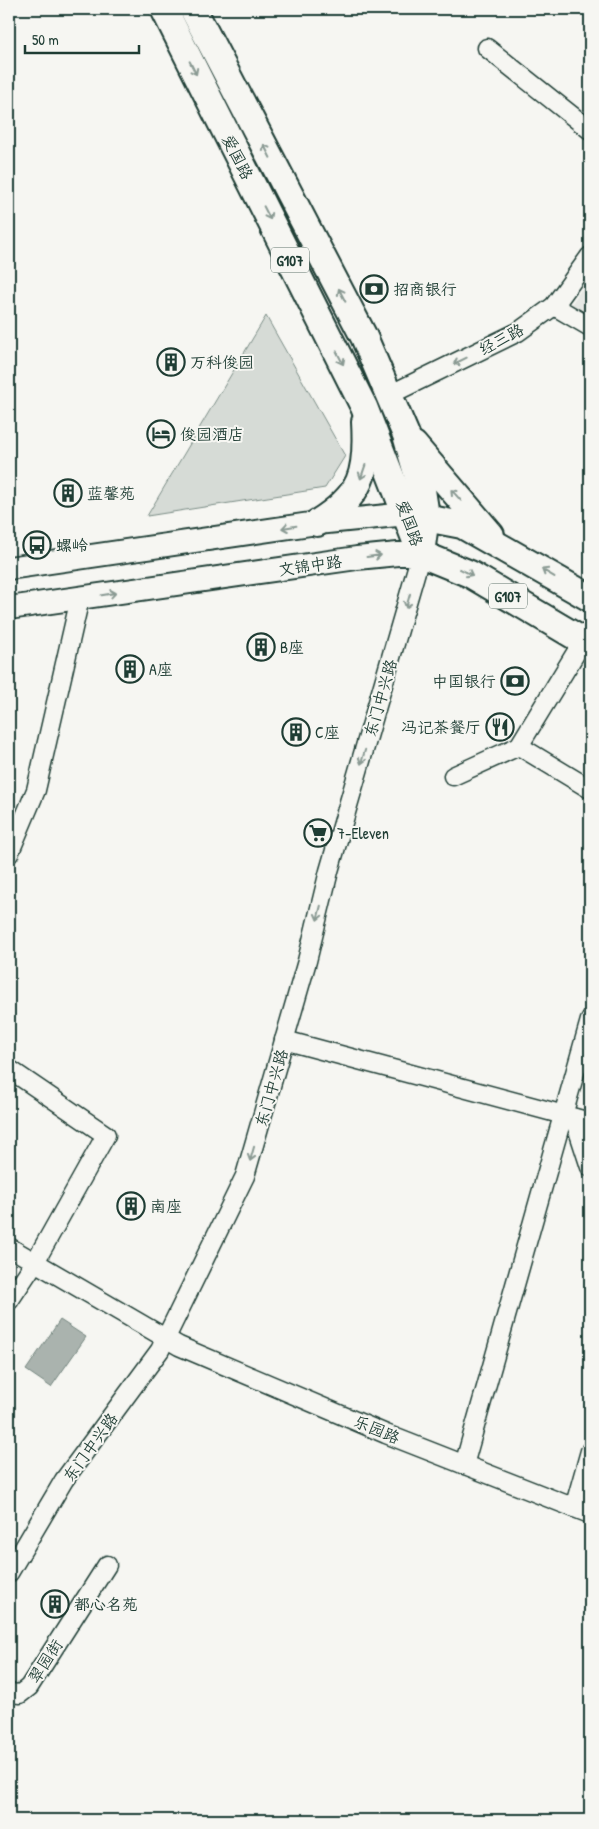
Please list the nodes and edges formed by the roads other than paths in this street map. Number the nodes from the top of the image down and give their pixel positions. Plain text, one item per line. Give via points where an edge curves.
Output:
1 (164, 9) edge
2 (193, 9) edge
3 (487, 48) dead end
4 (590, 130) edge
5 (590, 256) edge
6 (554, 306) junction
7 (590, 326) edge
8 (389, 395) junction
9 (364, 407) junction
10 (406, 435) junction
11 (417, 515) junction
12 (317, 523) junction
13 (500, 545) junction
14 (422, 554) junction
15 (9, 568) edge
16 (80, 598) junction
17 (590, 598) edge
18 (9, 608) edge
19 (587, 643) edge
20 (519, 746) junction
21 (453, 776) dead end
22 (590, 789) edge
23 (9, 854) edge
24 (590, 1020) edge
25 (284, 1040) junction
26 (9, 1069) edge
27 (576, 1118) edge
28 (590, 1167) edge
29 (9, 1247) edge
30 (35, 1262) junction
31 (9, 1302) edge
32 (166, 1338) junction
33 (590, 1451) edge
34 (464, 1464) junction
35 (582, 1511) edge
36 (107, 1565) dead end
37 (9, 1573) edge
38 (9, 1693) edge

1 -> 9 highway, 爱国路 / G107
8 -> 2 highway, 爱国路 / G107 via 364,337
3 - 4 street
5 - 6 street, 经三路
6 - 7 street
6 -> 8 street, 经三路 via 518,332
8 - 10 highway, 爱国路 / G107
9 - 11 highway, 爱国路 / G107
9 -> 12 highway via 365,467 358,485 333,513
10 - 11 highway, 爱国路 / G107 via 422,490
13 -> 10 highway
11 - 12 main road
11 - 13 highway, G107 via 462,525
11 - 14 highway, 爱国路 / G107
12 -> 15 main road
17 -> 13 highway, G107
16 -> 14 main road, 文锦中路 via 357,558
14 -> 19 highway, 文锦中路 / G107 via 470,574
14 -> 25 street, 东门中兴路 via 329,870
16 - 18 main road, 文锦中路
16 - 23 street via 36,790
19 - 20 street
20 - 21 street
20 - 22 street
24 - 27 street
25 - 27 street
25 -> 32 street, 东门中兴路 via 245,1176
26 - 30 street via 106,1135
27 - 28 street
27 - 34 street
29 - 30 street, 乐园路
30 - 31 street
30 - 32 street, 乐园路
32 - 34 street, 乐园路 via 197,1354
32 - 37 street, 东门中兴路 via 64,1480
33 - 35 street
34 - 35 street, 乐园路
36 - 38 street, 翠园街 via 29,1688 20,1694

